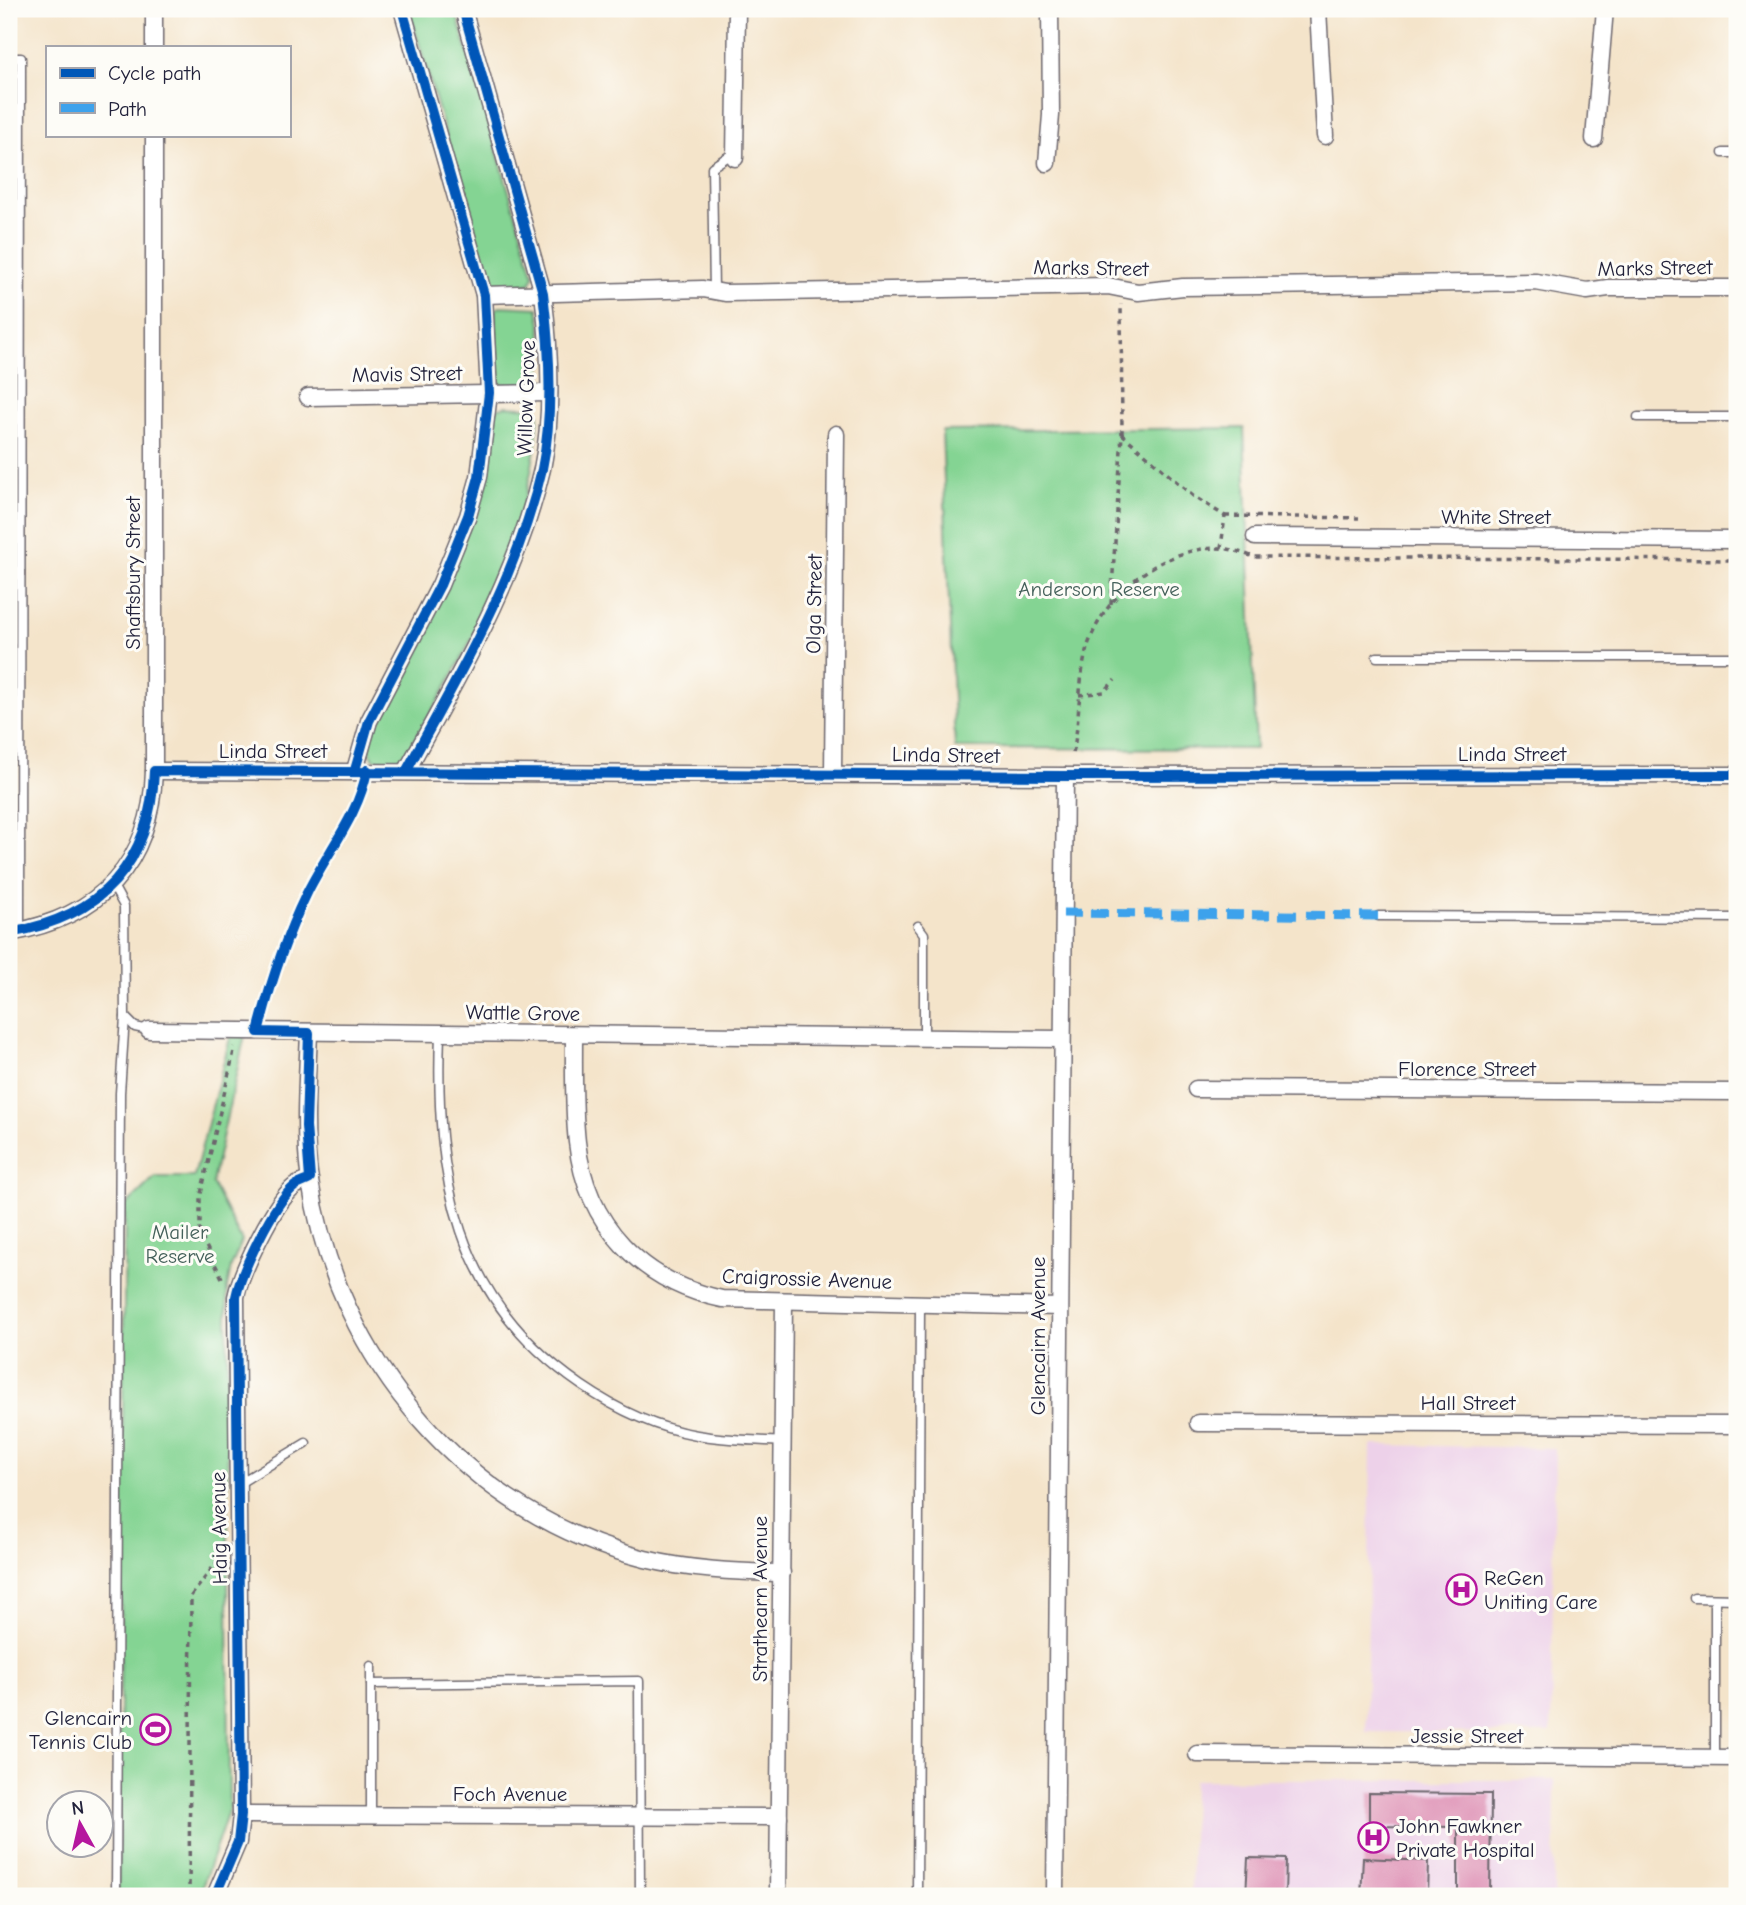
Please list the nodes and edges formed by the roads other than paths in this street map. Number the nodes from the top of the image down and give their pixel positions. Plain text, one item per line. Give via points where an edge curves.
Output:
1 (154, 9) edge
2 (402, 9) edge
3 (463, 9) edge
4 (737, 9) edge
5 (1050, 9) edge
6 (1318, 9) edge
7 (1605, 9) edge
8 (154, 46) edge
9 (9, 58) edge
10 (154, 136) edge
11 (1325, 136) dead end
12 (1594, 139) dead end
13 (1723, 153) dead end
14 (1737, 153) edge
15 (735, 155) joint
16 (1047, 163) dead end
17 (1737, 288) edge
18 (713, 291) junction
19 (543, 293) junction
20 (484, 295) junction
21 (489, 393) junction
22 (549, 393) junction
23 (308, 397) dead end
24 (1638, 417) dead end
25 (1737, 417) edge
26 (836, 435) dead end
27 (1255, 537) dead end
28 (1737, 540) edge
29 (1377, 657) dead end
30 (1737, 657) edge
31 (355, 770) junction
32 (407, 770) junction
33 (154, 771) junction
34 (833, 774) junction
35 (1737, 775) edge
36 (1065, 776) junction
37 (112, 884) junction
38 (1378, 916) dead end
39 (1737, 918) edge
40 (918, 926) dead end
41 (14, 932) edge
42 (125, 1017) junction
43 (149, 1030) joint
44 (309, 1033) junction
45 (440, 1034) junction
46 (574, 1035) junction
47 (924, 1039) junction
48 (1062, 1039) junction
49 (1196, 1089) dead end
50 (1737, 1092) edge
51 (310, 1180) junction
52 (783, 1302) junction
53 (920, 1304) junction
54 (1059, 1307) junction
55 (1198, 1423) dead end
56 (1737, 1425) edge
57 (782, 1442) junction
58 (306, 1443) dead end
59 (237, 1484) junction
60 (782, 1573) junction
61 (1695, 1598) dead end
62 (1715, 1599) junction
63 (1737, 1599) edge
64 (371, 1666) dead end
65 (371, 1684) junction
66 (1197, 1755) dead end
67 (1716, 1758) junction
68 (1737, 1759) edge
69 (241, 1815) junction
70 (371, 1815) junction
71 (641, 1816) junction
72 (779, 1817) junction
73 (116, 1896) edge
74 (215, 1896) edge
75 (640, 1896) edge
76 (778, 1896) edge
77 (917, 1896) edge
78 (1055, 1896) edge

1 - 8 street
2 - 20 street, Willow Grove
3 - 19 street, Willow Grove
4 - 15 street
5 - 16 street
6 - 11 street
7 - 12 street
9 - 41 lane via 21,58
10 - 33 street, Shaftsbury Street
13 - 14 lane
15 - 18 lane via 712,167
17 - 18 street, Marks Street via 1596,291 1536,282 1183,287 1150,292 1122,288
18 - 19 street, Marks Street
19 - 20 street, Marks Street
19 - 22 street, Willow Grove
20 - 21 street, Willow Grove
21 - 22 street, Mavis Street
21 - 23 street, Mavis Street
21 - 31 street, Willow Grove via 481,464 468,516 439,585 369,721
22 - 32 street, Willow Grove via 542,466 507,579
24 - 25 lane
26 - 34 street, Olga Street
27 - 28 street, White Street
29 - 30 lane
31 - 32 street, Linda Street
31 - 33 street, Linda Street
32 - 34 street, Linda Street
33 - 37 street, Shaftsbury Street via 143,839
34 - 36 street, Linda Street
35 - 36 street, Linda Street
36 - 48 street, Glencairn Avenue
37 - 41 street, Shaftsbury Street via 61,920
37 - 42 lane via 124,906
38 - 39 lane
40 - 47 lane via 924,934
42 - 43 lane, Wattle Grove via 135,1027
42 - 73 lane via 120,1093
43 - 44 street, Wattle Grove
44 - 45 street, Wattle Grove
44 - 51 street via 306,1126
45 - 46 street, Wattle Grove
45 - 57 lane via 442,1148 453,1205 483,1281 517,1329 542,1357 607,1402 637,1416 698,1435
46 - 47 street, Wattle Grove
46 - 52 street, Craigrossie Avenue via 581,1166 590,1193 623,1248 659,1277 694,1293
47 - 48 street, Wattle Grove
48 - 54 street, Glencairn Avenue
49 - 50 street, Florence Street
51 - 59 street, Haig Avenue via 295,1186 282,1201 240,1278 236,1297
51 - 60 street via 336,1287 358,1334 411,1411 488,1484 537,1516 645,1559 707,1570
52 - 53 street, Craigrossie Avenue
52 - 57 street, Strathearn Avenue
53 - 54 street, Craigrossie Avenue
53 - 77 lane
54 - 78 street, Glencairn Avenue
55 - 56 street, Hall Street
57 - 60 street, Strathearn Avenue
58 - 59 lane
59 - 69 street, Haig Avenue
60 - 72 street, Strathearn Avenue
61 - 62 lane
62 - 63 lane
62 - 67 lane
64 - 65 lane
65 - 70 lane
65 - 71 lane via 639,1681
66 - 67 street, Jessie Street
67 - 68 street, Jessie Street
69 - 70 street, Foch Avenue
69 - 74 street, Haig Avenue via 238,1842
70 - 71 street, Foch Avenue
71 - 72 street, Foch Avenue
71 - 75 lane
72 - 76 street, Strathearn Avenue

